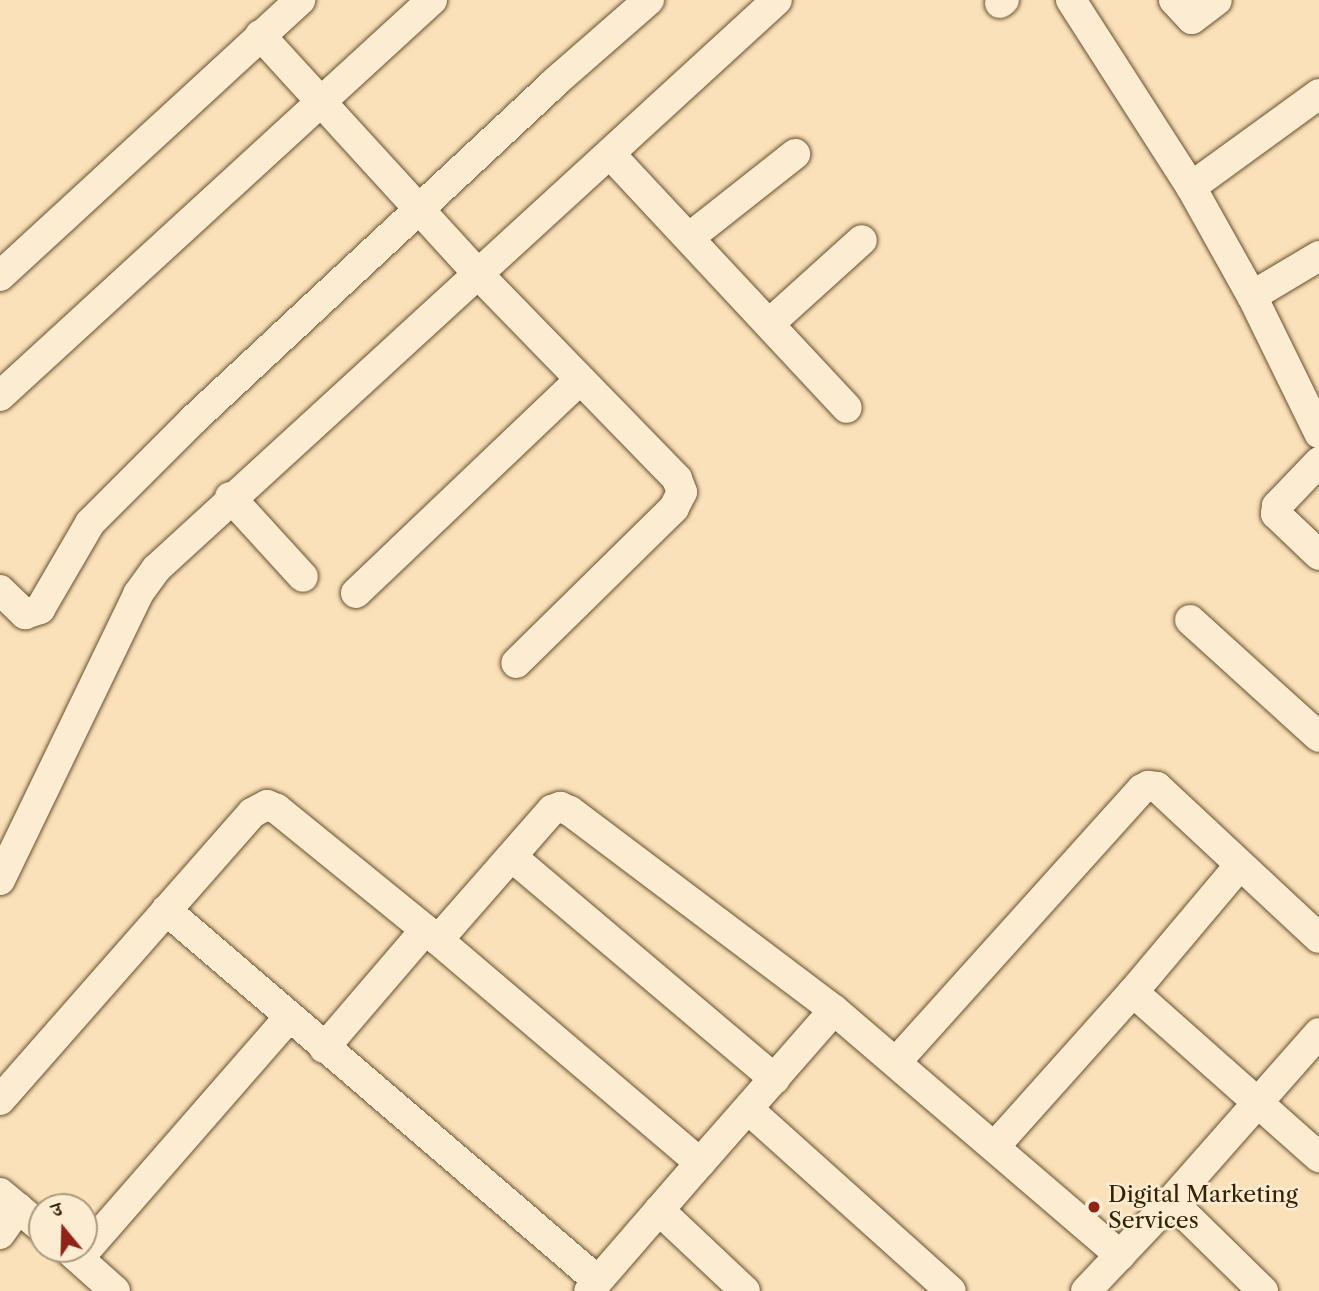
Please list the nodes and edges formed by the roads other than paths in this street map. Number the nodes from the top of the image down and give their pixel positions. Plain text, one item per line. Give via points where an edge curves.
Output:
1 (300, 0) edge
2 (432, 0) edge
3 (649, 0) edge
4 (777, 0) edge
5 (1071, 0) edge
6 (1174, 0) edge
7 (1217, 0) edge
8 (260, 35) junction
9 (1319, 94) edge
10 (319, 103) junction
11 (610, 153) junction
12 (795, 154) dead end
13 (1191, 187) junction
14 (420, 210) junction
15 (690, 237) junction
16 (862, 240) dead end
17 (1319, 257) edge
18 (477, 273) junction
19 (0, 276) edge
20 (1252, 296) junction
21 (769, 324) junction
22 (580, 380) junction
23 (0, 396) edge
24 (848, 408) dead end
25 (1319, 433) edge
26 (1319, 462) edge
27 (230, 497) junction
28 (1319, 555) edge
29 (303, 577) dead end
30 (0, 590) edge
31 (356, 593) dead end
32 (1191, 620) dead end
33 (516, 663) dead end
34 (1319, 737) edge
35 (512, 857) junction
36 (1240, 865) junction
37 (0, 880) edge
38 (166, 910) junction
39 (432, 935) junction
40 (1319, 938) edge
41 (1133, 992) junction
42 (834, 1010) junction
43 (288, 1018) junction
44 (1319, 1033) edge
45 (324, 1048) junction
46 (897, 1061) junction
47 (775, 1079) junction
48 (0, 1100) edge
49 (1258, 1102) junction
50 (748, 1110) junction
51 (996, 1145) junction
52 (1319, 1157) edge
53 (700, 1163) junction
54 (9, 1201) edge
55 (1171, 1202) junction
56 (659, 1210) junction
57 (28, 1217) edge
58 (98, 1227) edge
59 (0, 1234) edge
60 (1120, 1255) junction
61 (83, 1263) edge
62 (593, 1286) edge
63 (115, 1291) edge
64 (745, 1291) edge
65 (951, 1291) edge
66 (1086, 1291) edge
67 (1263, 1291) edge

1 - 8 street
2 - 10 street
3 - 14 street
4 - 11 street
5 - 13 street
6 - 7 street via 1192,19
8 - 10 street
8 - 19 street
9 - 13 street
10 - 14 street
10 - 23 street
11 - 15 street
11 - 18 street
12 - 15 street
13 - 20 street
14 - 18 street
14 - 30 street via 194,419 90,523 40,609 25,614
15 - 21 street
16 - 21 street
17 - 20 street
18 - 22 street
18 - 27 street
20 - 25 street
21 - 24 street
22 - 31 street
22 - 33 street via 677,479 682,492 674,508
26 - 28 street via 1277,506 1276,514
27 - 29 street
27 - 37 street via 172,552 138,594
32 - 34 street
35 - 39 street
35 - 42 street via 552,810 570,811
35 - 47 street
36 - 40 street
36 - 41 street
36 - 46 street via 1157,787 1142,789
38 - 39 street via 252,813 267,805
38 - 43 street
38 - 48 street
39 - 45 street
39 - 53 street
41 - 49 street
41 - 51 street
42 - 46 street
42 - 47 street
43 - 45 street
43 - 58 street
44 - 49 street
45 - 62 street
46 - 51 street
47 - 50 street
49 - 52 street
49 - 55 street
50 - 53 street
50 - 65 street
51 - 60 street
53 - 56 street
54 - 57 street
54 - 59 street
55 - 60 street
55 - 67 street
56 - 62 street
56 - 64 street
60 - 66 street
61 - 63 street

